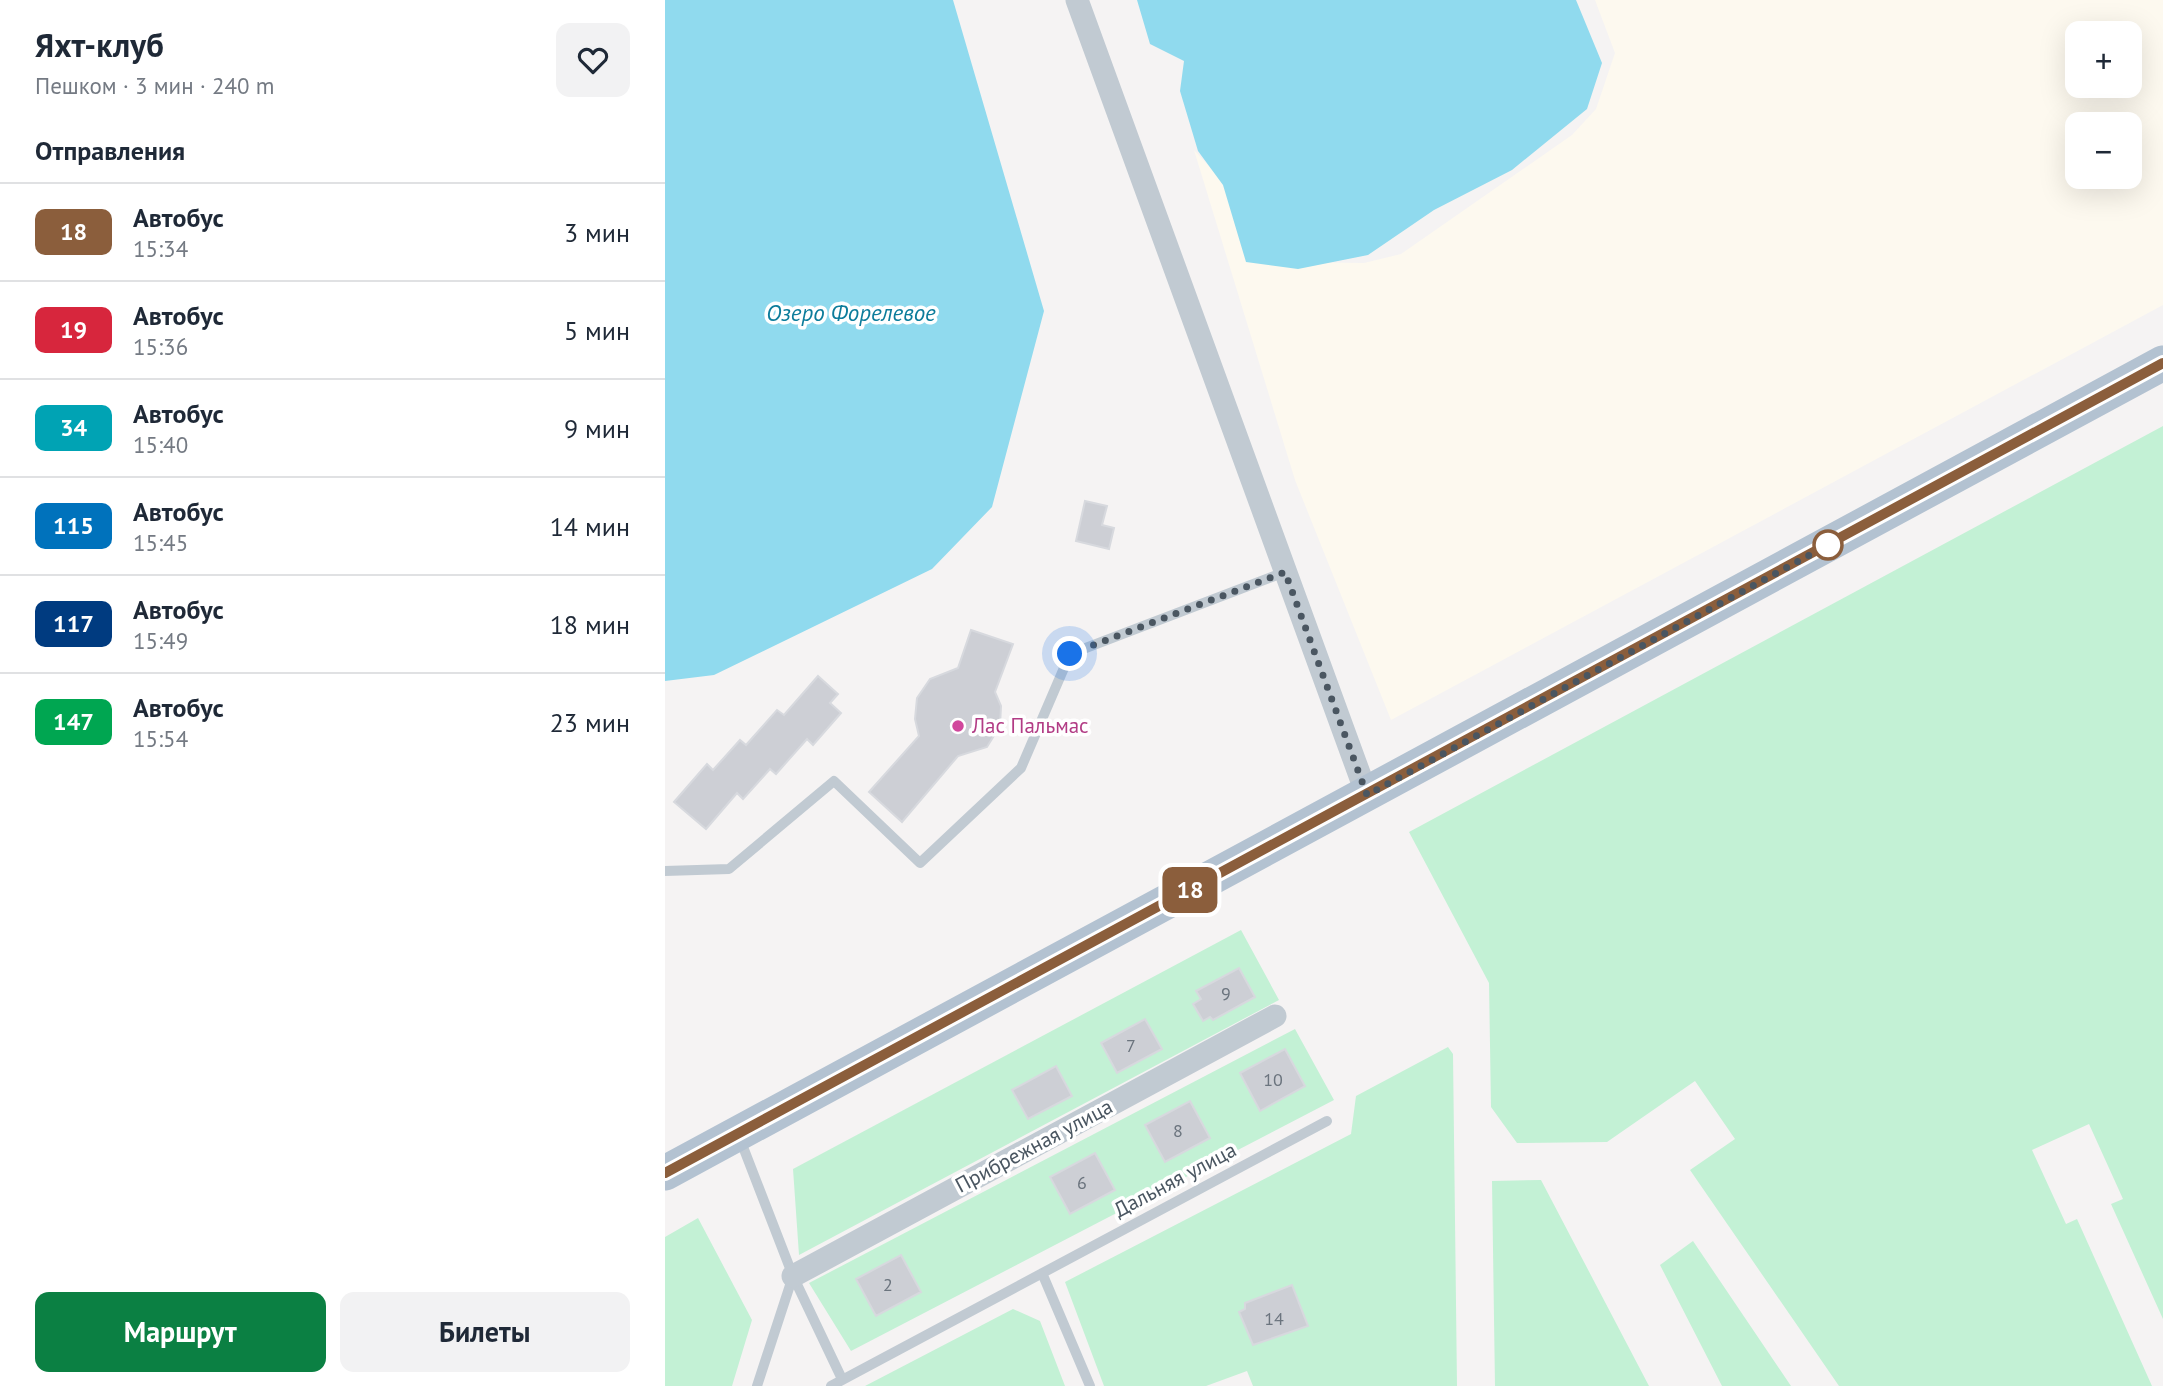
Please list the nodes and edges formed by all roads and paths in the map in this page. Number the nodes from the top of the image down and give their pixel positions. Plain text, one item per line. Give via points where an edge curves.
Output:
1 (1077, 0) edge
2 (2163, 363) edge
3 (1285, 572) junction
4 (1367, 795) junction
5 (665, 871) edge
6 (1275, 1016) dead end
7 (1327, 1122) dead end
8 (738, 1133) junction
9 (665, 1173) edge
10 (1042, 1273) junction
11 (793, 1276) junction
12 (842, 1379) junction
13 (757, 1386) edge
14 (831, 1386) edge
15 (1090, 1386) edge

1 - 3 street
2 - 4 main road
3 - 4 street
3 - 5 lane via 1070,654 1021,768 920,863 834,781 729,869
4 - 8 main road
6 - 11 street, Прибрежная улица
7 - 10 lane, Дальняя улица
8 - 9 main road
8 - 11 lane
10 - 12 lane, Дальняя улица
10 - 15 lane
11 - 12 lane
11 - 13 lane
12 - 14 lane, Дальняя улица

